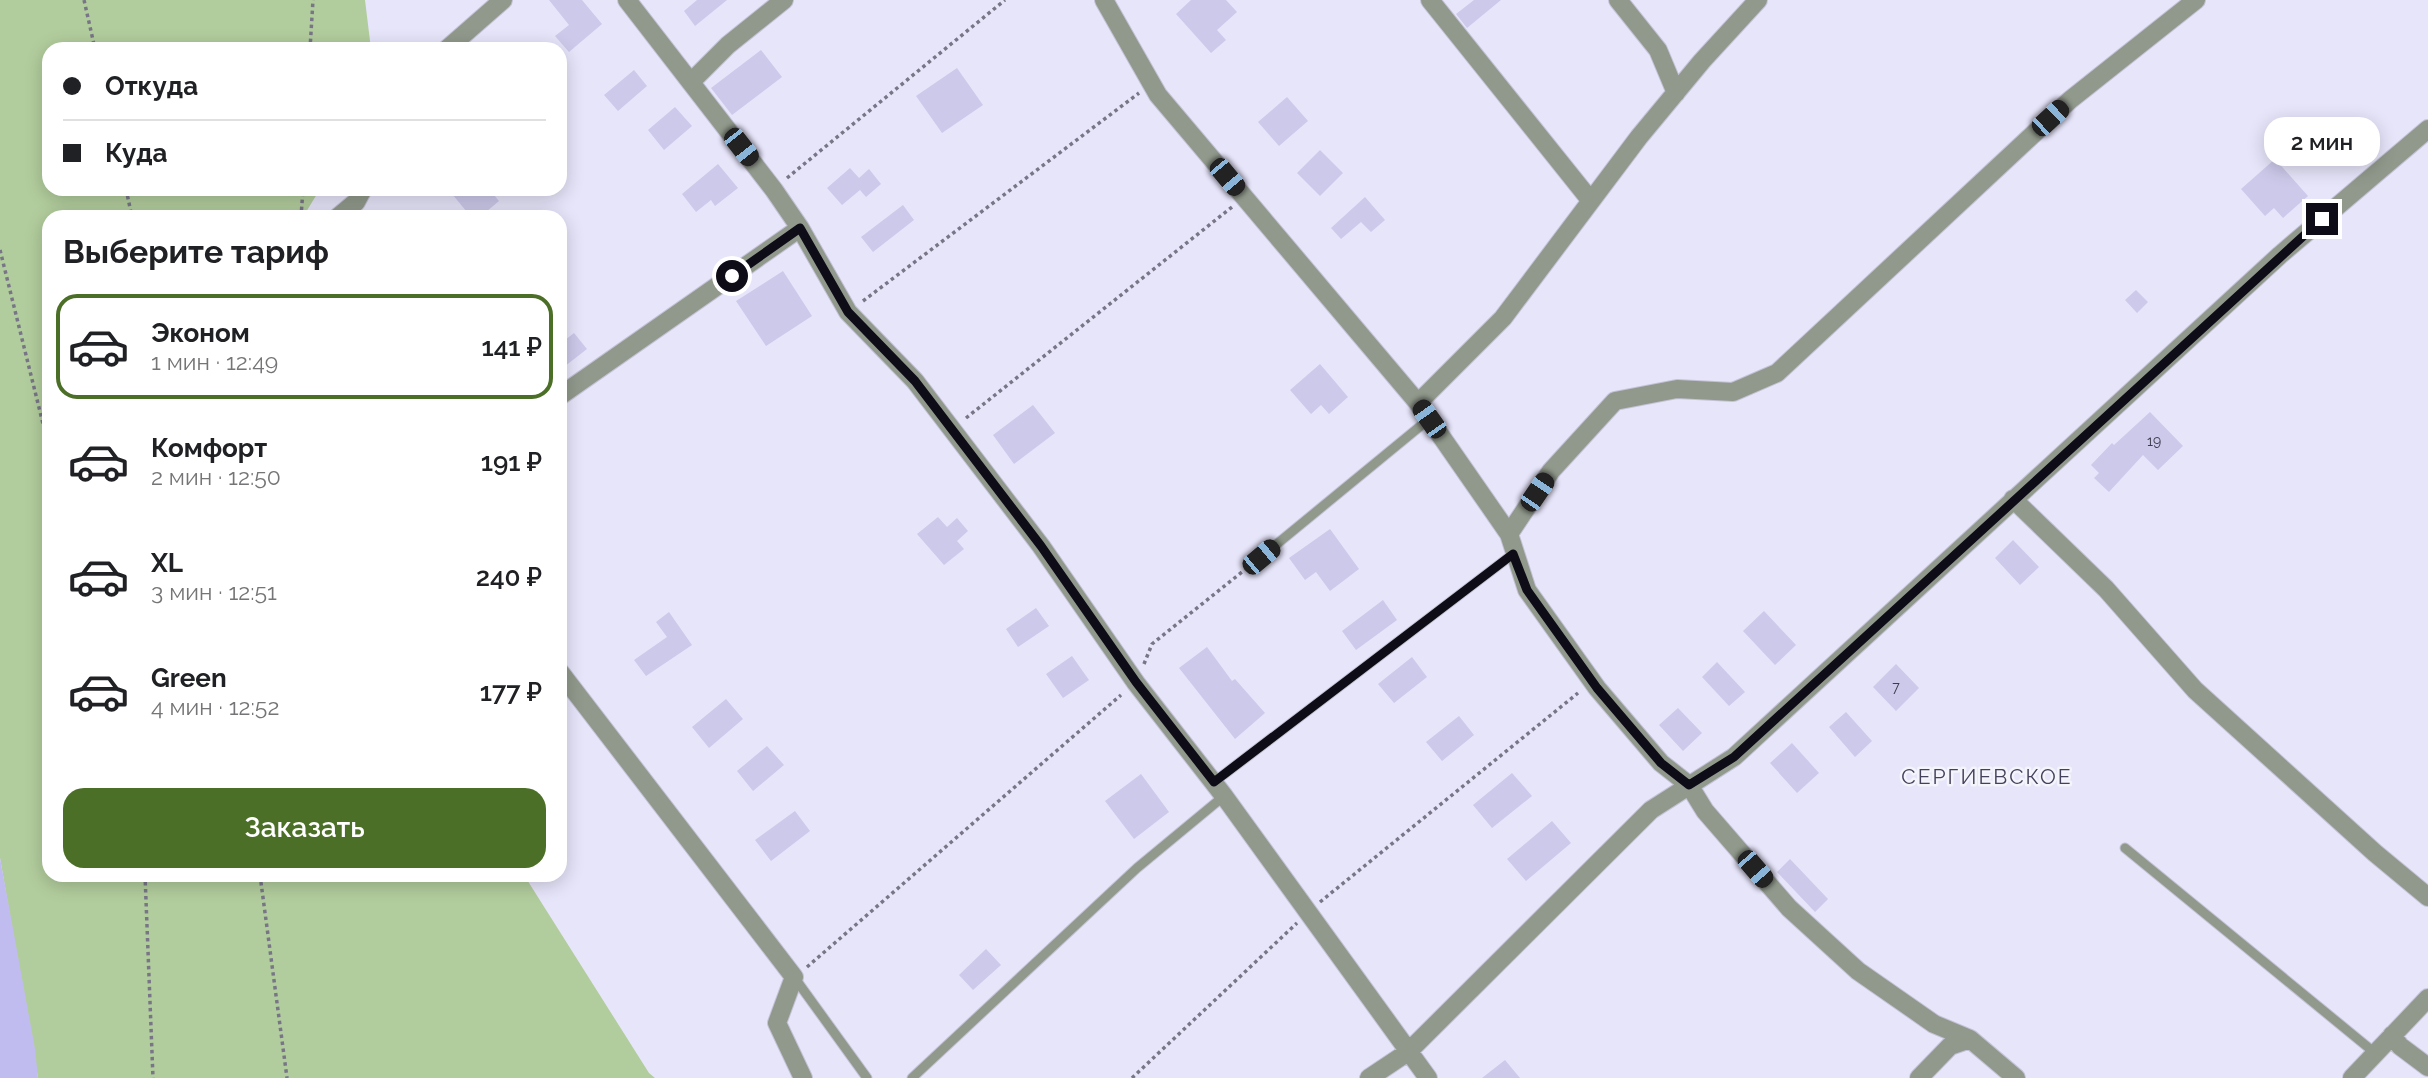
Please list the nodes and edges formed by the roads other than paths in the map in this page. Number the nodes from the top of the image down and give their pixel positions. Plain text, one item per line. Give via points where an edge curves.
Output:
1 (503, 0) edge
2 (627, 0) edge
3 (784, 0) edge
4 (1104, 0) edge
5 (1430, 0) edge
6 (1618, 0) edge
7 (1758, 0) edge
8 (2196, 0) edge
9 (455, 42) edge
10 (691, 82) junction
11 (1676, 93) junction
12 (2428, 129) edge
13 (359, 196) edge
14 (1591, 201) junction
15 (346, 210) edge
16 (800, 228) junction
17 (567, 391) edge
18 (1418, 403) junction
19 (1429, 419) junction
20 (2013, 499) junction
21 (1508, 534) junction
22 (1513, 554) junction
23 (1261, 557) road end
24 (567, 681) edge
25 (1689, 785) junction
26 (1219, 789) junction
27 (2125, 848) dead end
28 (2428, 897) edge
29 (794, 977) junction
30 (2428, 998) edge
31 (2392, 1035) junction
32 (1970, 1039) junction
33 (1408, 1052) junction
34 (2375, 1053) junction
35 (2428, 1068) edge
36 (803, 1078) edge
37 (867, 1078) edge
38 (912, 1078) edge
39 (1369, 1078) edge
40 (1428, 1078) edge
41 (1919, 1078) edge
42 (2017, 1078) edge
43 (2352, 1078) edge

1 - 9 street
2 - 10 street
3 - 10 street
4 - 18 street via 1152,84
5 - 14 street
6 - 11 street via 1658,50
7 - 11 street
8 - 21 street via 2070,100 1777,373 1733,392 1677,390 1615,401 1551,471
10 - 16 street
11 - 14 street
12 - 20 street via 2280,256
13 - 15 street
14 - 18 street via 1503,317
16 - 17 street
16 - 26 street via 848,312 915,381
18 - 19 street
19 - 21 street
19 - 23 lane
20 - 25 street via 1734,757
20 - 28 street via 2106,589 2195,690
21 - 22 street
22 - 25 street via 1527,590 1592,681 1661,763
22 - 26 lane
24 - 29 street
25 - 32 street via 1704,811 1788,908 1858,971 1934,1024
25 - 33 street via 1651,810
26 - 33 street
26 - 38 lane
27 - 34 lane
29 - 36 street via 778,1023
29 - 37 lane
30 - 31 street
31 - 34 street
31 - 35 street
32 - 41 street via 1950,1046
32 - 42 street
33 - 39 street
33 - 40 street
34 - 43 street

